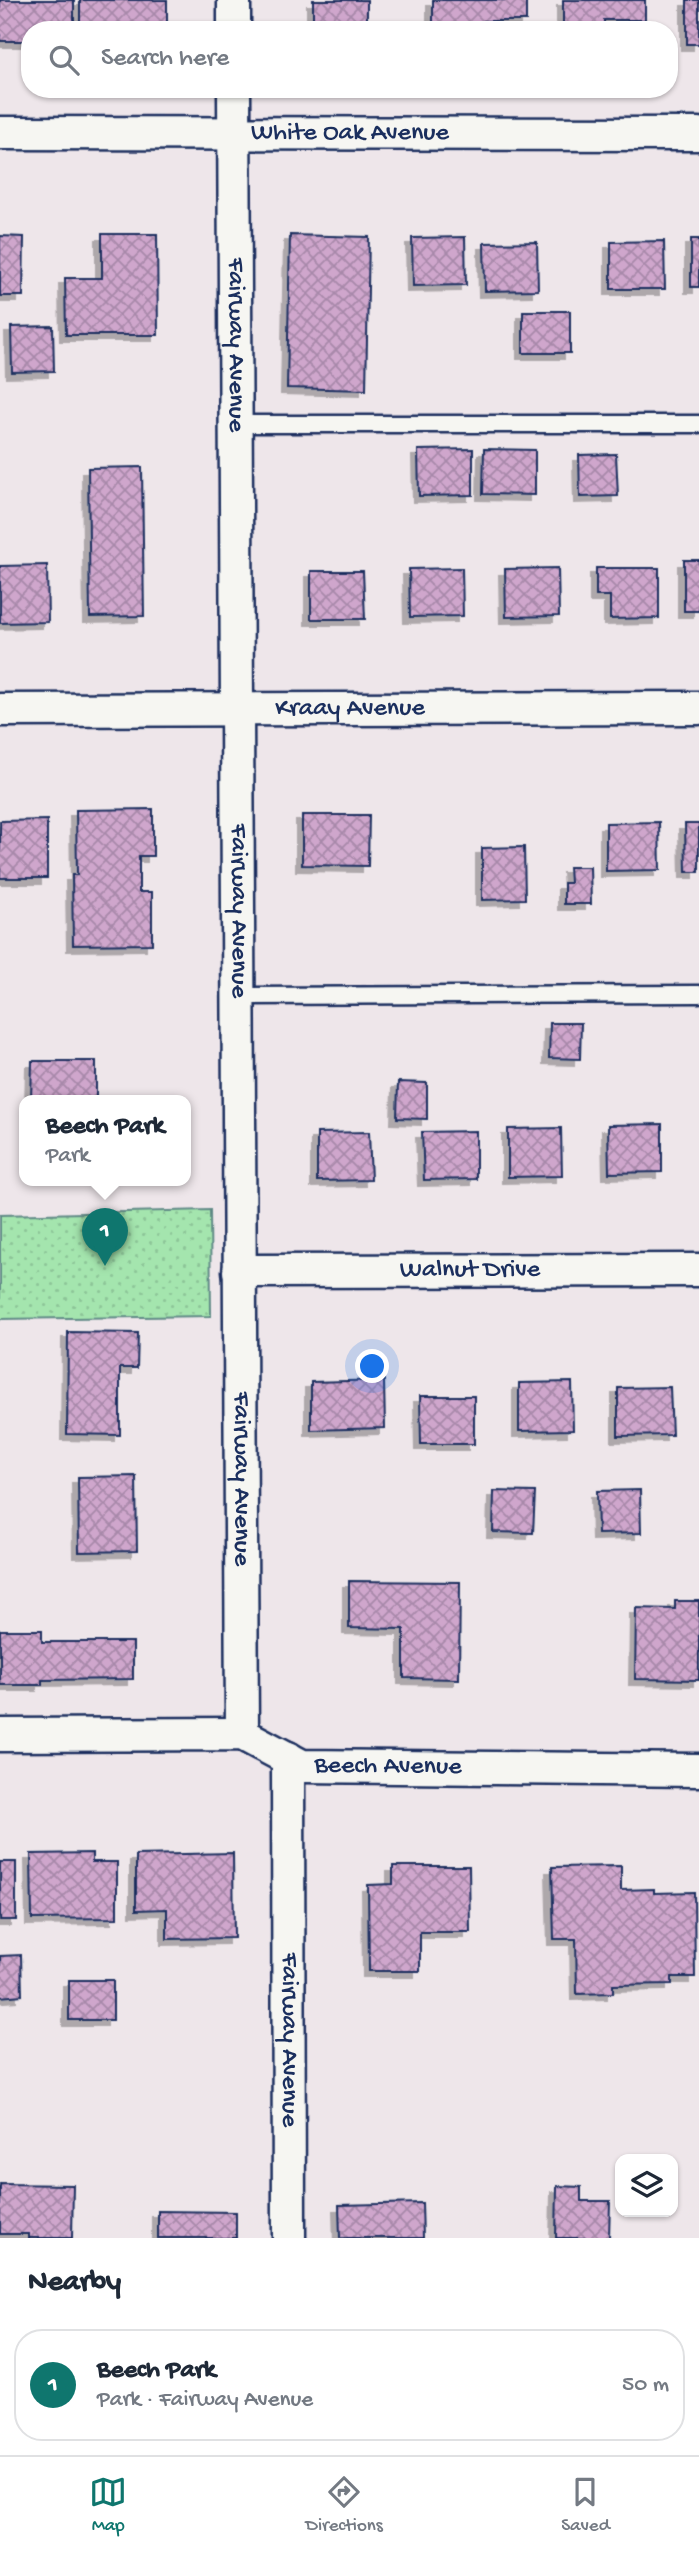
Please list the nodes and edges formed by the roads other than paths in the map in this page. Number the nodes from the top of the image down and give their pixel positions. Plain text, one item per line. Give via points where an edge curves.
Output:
1 (234, 0) edge
2 (234, 21) edge
3 (234, 98) edge
4 (234, 132) junction
5 (0, 133) edge
6 (699, 134) edge
7 (236, 424) junction
8 (699, 424) edge
9 (699, 708) edge
10 (237, 709) junction
11 (0, 710) edge
12 (699, 994) edge
13 (238, 996) junction
14 (699, 1270) edge
15 (239, 1271) junction
16 (242, 1734) junction
17 (0, 1735) edge
18 (288, 1758) junction
19 (699, 1770) edge
20 (289, 2238) edge

1 - 2 street
3 - 4 street, Fairway Avenue
4 - 5 street, White Oak Avenue
4 - 6 street, White Oak Avenue
4 - 7 street, Fairway Avenue
7 - 8 lane
7 - 10 street, Fairway Avenue
9 - 10 street, Kraay Avenue
10 - 11 street, Kraay Avenue
10 - 13 street, Fairway Avenue
12 - 13 lane
13 - 15 street, Fairway Avenue
14 - 15 street, Walnut Drive
15 - 16 street, Fairway Avenue
16 - 17 street, Beech Avenue
16 - 18 street, Beech Avenue
18 - 19 street, Beech Avenue via 302,1766
18 - 20 street, Fairway Avenue

